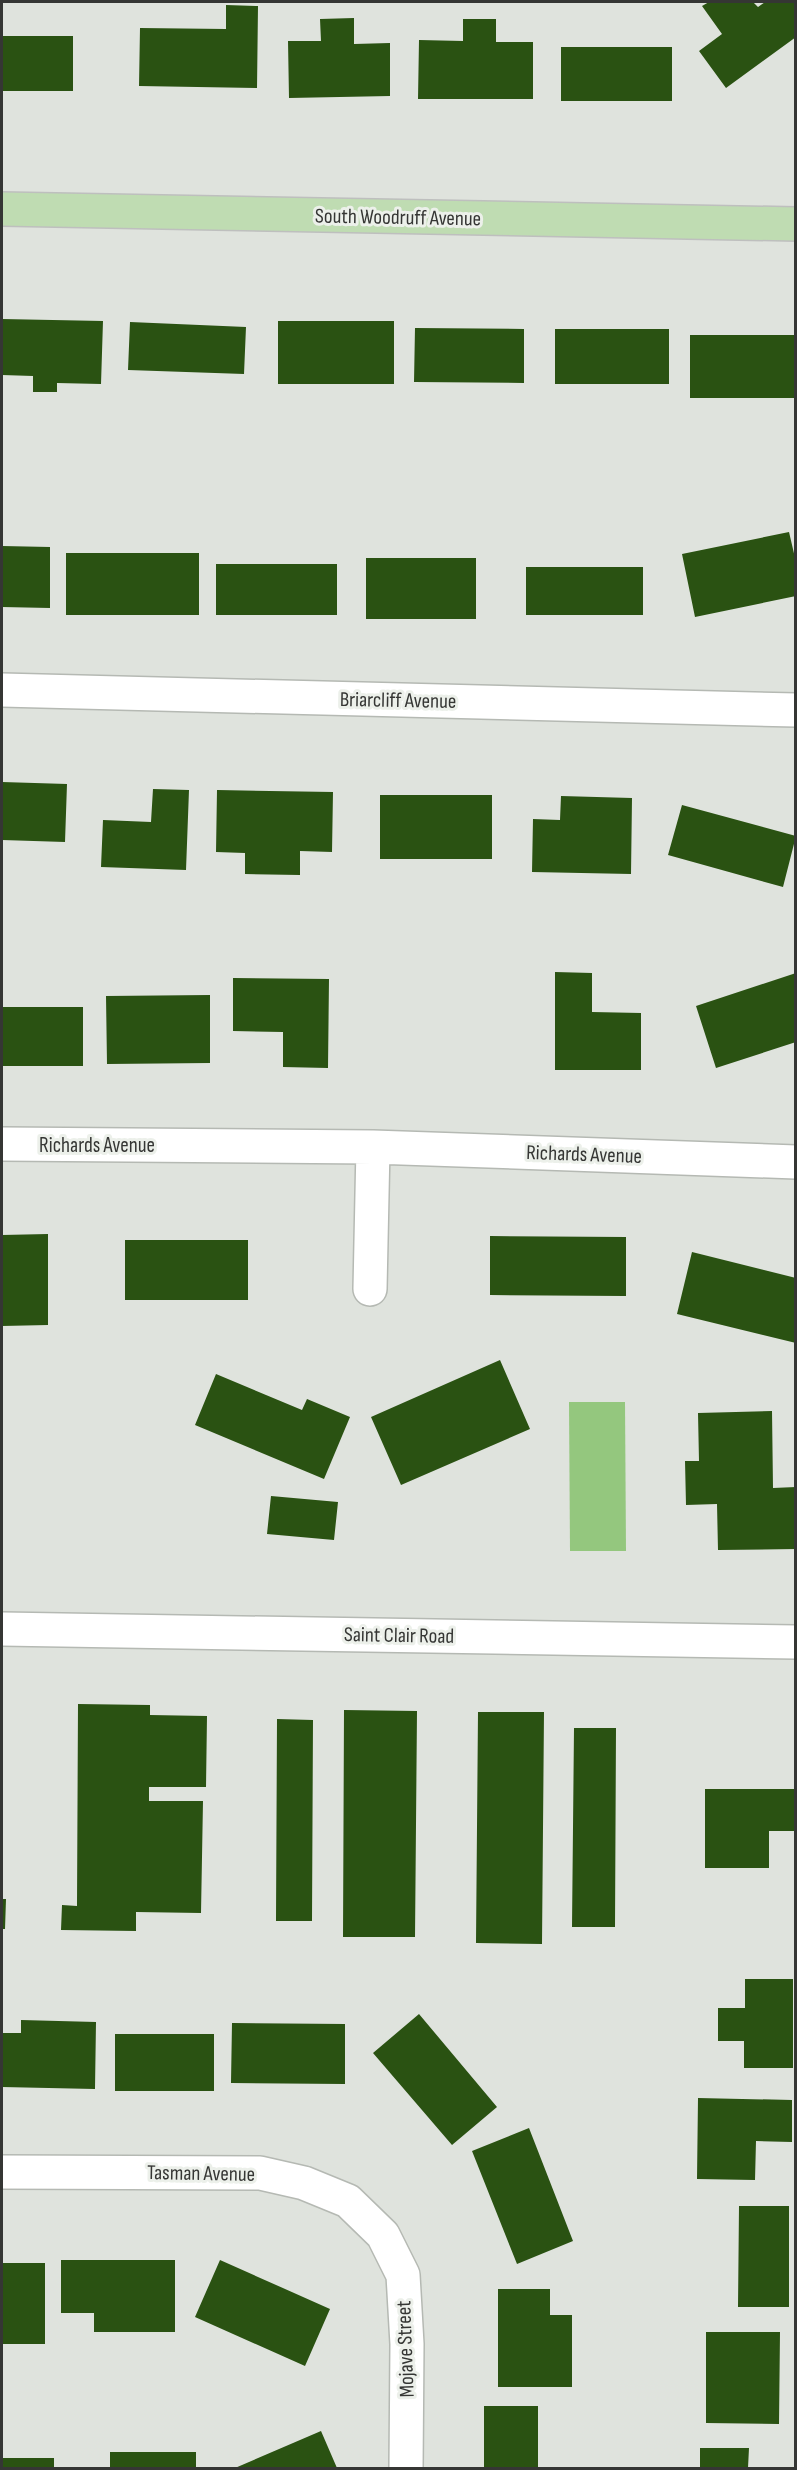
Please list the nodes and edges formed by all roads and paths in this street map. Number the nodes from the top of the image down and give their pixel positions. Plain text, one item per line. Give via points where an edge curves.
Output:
1 (2, 209) edge
2 (795, 224) edge
3 (2, 690) edge
4 (795, 710) edge
5 (2, 1144) edge
6 (373, 1147) junction
7 (795, 1162) edge
8 (370, 1289) dead end
9 (2, 1629) edge
10 (795, 1642) edge
11 (2, 2172) edge
12 (383, 2235) joint
13 (406, 2469) edge

1 - 2 main road, South Woodruff Avenue
3 - 4 street, Briarcliff Avenue
5 - 6 street, Richards Avenue
6 - 7 street, Richards Avenue
6 - 8 street
9 - 10 street, Saint Clair Road
11 - 12 street, Tasman Avenue via 260,2173 304,2183 348,2201
12 - 13 street, Mojave Street via 403,2275

